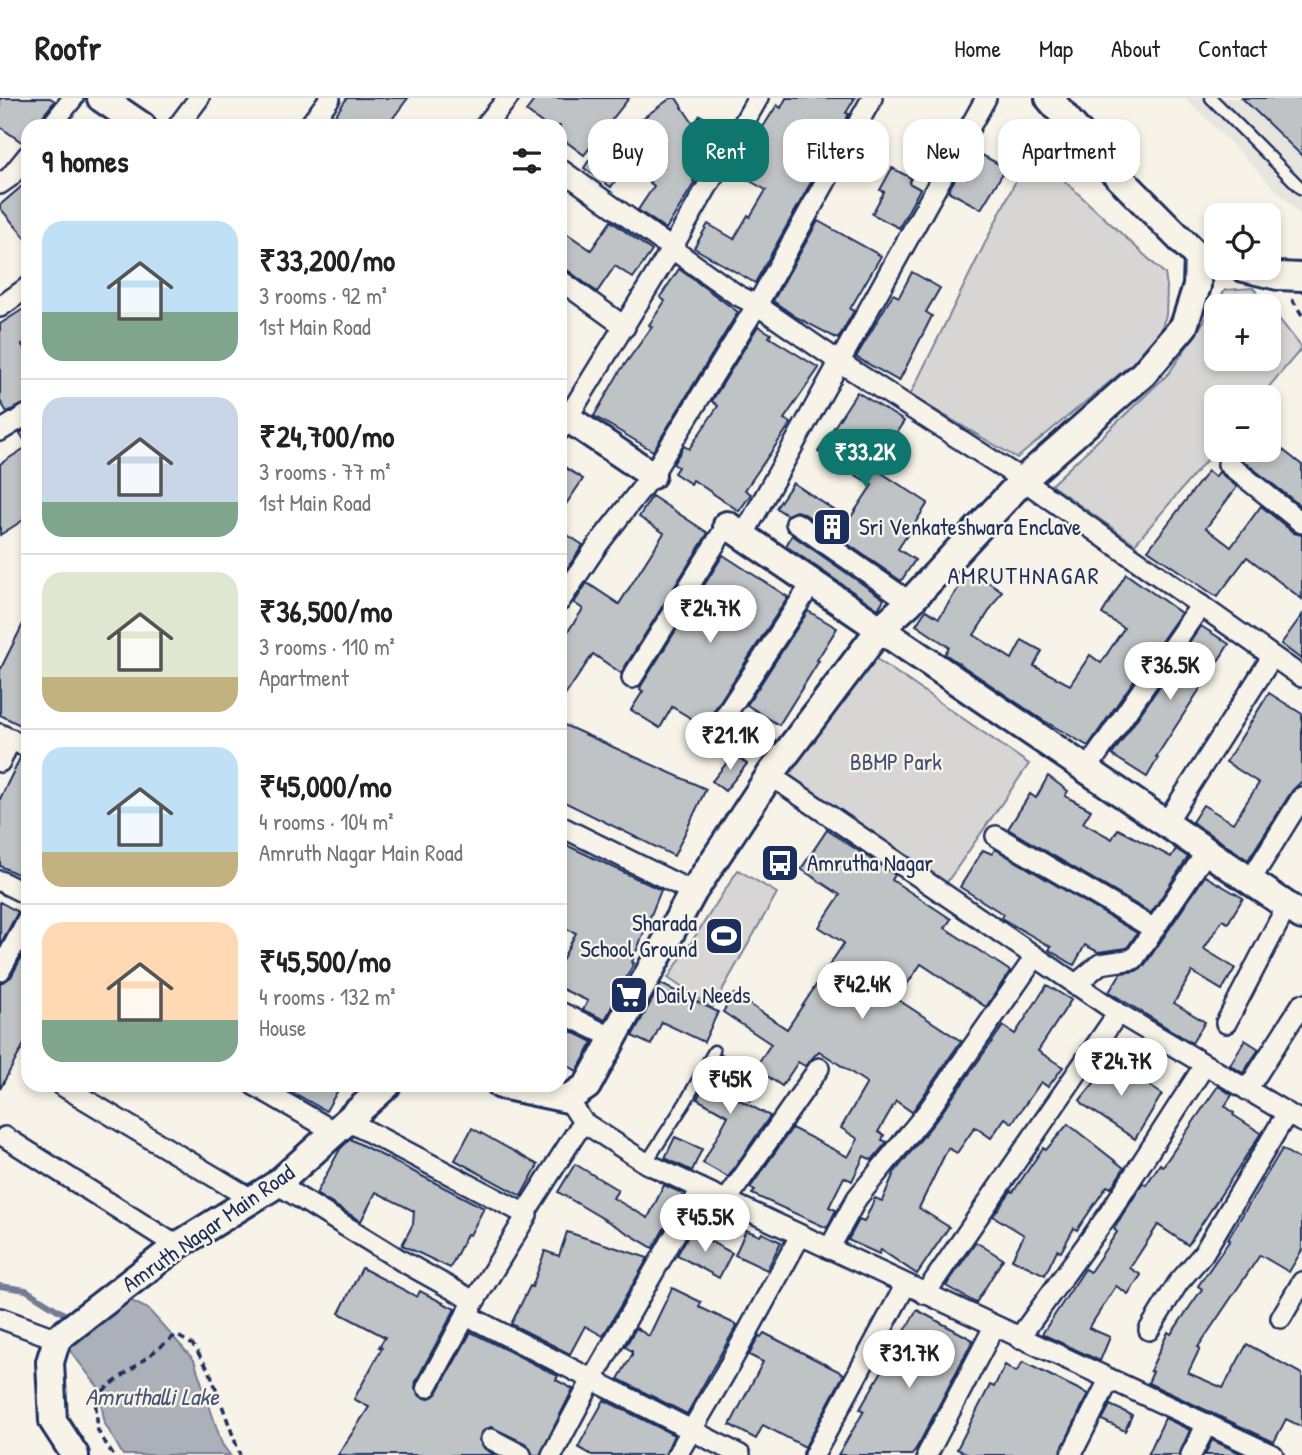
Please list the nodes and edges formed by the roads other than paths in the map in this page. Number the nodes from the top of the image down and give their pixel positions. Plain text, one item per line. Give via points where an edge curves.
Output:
1 (73, 98) edge
2 (100, 98) edge
3 (199, 98) edge
4 (330, 98) edge
5 (508, 98) edge
6 (758, 98) edge
7 (872, 98) edge
8 (986, 98) edge
9 (1049, 98) edge
10 (1212, 98) edge
11 (56, 119) edge
12 (132, 119) edge
13 (183, 119) edge
14 (314, 119) edge
15 (494, 119) edge
16 (21, 164) edge
17 (567, 174) edge
18 (0, 184) edge
19 (1302, 189) edge
20 (672, 248) junction
21 (1204, 256) edge
22 (1204, 267) edge
23 (1281, 276) edge
24 (1302, 277) edge
25 (567, 285) edge
26 (21, 293) edge
27 (757, 305) junction
28 (0, 307) edge
29 (625, 327) junction
30 (841, 363) junction
31 (567, 415) edge
32 (21, 418) edge
33 (567, 423) edge
34 (0, 431) edge
35 (1228, 464) dead end
36 (652, 475) junction
37 (1023, 480) junction
38 (796, 523) dead end
39 (1302, 523) edge
40 (735, 531) junction
41 (812, 583) junction
42 (567, 590) edge
43 (910, 602) junction
44 (1201, 605) junction
45 (880, 629) junction
46 (1272, 657) junction
47 (1302, 677) edge
48 (632, 678) dead end
49 (712, 736) dead end
50 (13, 740) edge
51 (0, 762) edge
52 (1087, 769) junction
53 (771, 775) junction
54 (1302, 797) edge
55 (1166, 823) junction
56 (567, 829) edge
57 (996, 836) dead end
58 (1207, 851) junction
59 (0, 881) edge
60 (1250, 881) junction
61 (21, 892) edge
62 (693, 892) junction
63 (1294, 911) edge
64 (1154, 929) junction
65 (21, 932) edge
66 (1035, 957) junction
67 (0, 971) edge
68 (1075, 985) junction
69 (1302, 1004) edge
70 (1118, 1013) junction
71 (567, 1016) edge
72 (1226, 1023) dead end
73 (612, 1038) junction
74 (714, 1051) dead end
75 (1205, 1066) junction
76 (819, 1068) dead end
77 (1247, 1090) junction
78 (73, 1092) edge
79 (269, 1092) edge
80 (379, 1092) edge
81 (534, 1092) edge
82 (568, 1099) junction
83 (1294, 1118) edge
84 (583, 1122) junction
85 (341, 1126) junction
86 (3, 1134) edge
87 (646, 1163) junction
88 (277, 1184) junction
89 (701, 1189) junction
90 (253, 1200) junction
91 (726, 1201) junction
92 (524, 1213) junction
93 (800, 1236) junction
94 (177, 1246) junction
95 (829, 1249) junction
96 (1302, 1282) edge
97 (905, 1286) junction
98 (925, 1294) junction
99 (470, 1308) junction
100 (0, 1318) edge
101 (1281, 1318) dead end
102 (994, 1327) junction
103 (1149, 1330) dead end
104 (1019, 1338) junction
105 (57, 1339) junction
106 (592, 1380) junction
107 (1109, 1380) junction
108 (428, 1387) dead end
109 (1207, 1424) junction
110 (692, 1430) junction
111 (491, 1439) dead end
112 (75, 1455) edge
113 (520, 1455) edge
114 (552, 1455) edge
115 (677, 1455) edge
116 (740, 1455) edge
117 (814, 1455) edge
118 (927, 1455) edge
119 (1070, 1455) edge
120 (1191, 1455) edge
121 (1273, 1455) edge

1 - 11 street
2 - 12 street
3 - 13 street
4 - 14 street
5 - 15 street
6 - 20 street
7 - 27 street
8 - 30 street
9 - 21 street via 1104,161
10 - 19 lane
16 - 18 street
17 - 20 street
20 - 27 street
20 - 29 street
22 - 37 street via 1184,326 1143,374
23 - 24 street
25 - 29 street
26 - 28 street
27 - 30 street
27 - 36 street
29 - 31 street
30 - 37 street
30 - 40 street
32 - 34 street
33 - 36 street
35 - 39 street
36 - 42 street
37 - 43 street
37 - 44 street
38 - 43 street
40 - 41 street
40 - 48 street
41 - 45 street
41 - 49 street
43 - 45 street
44 - 46 street
44 - 52 street
45 - 52 street
45 - 53 street
46 - 47 street
46 - 55 street
50 - 51 street
52 - 55 street
53 - 62 street
53 - 66 street
54 - 60 street
55 - 58 street
56 - 62 street
57 - 64 street
58 - 60 street
58 - 64 street
59 - 61 street
60 - 63 street
62 - 73 street
63 - 72 street
64 - 68 street via 1134,959 1100,964
65 - 67 street
66 - 68 street
66 - 95 street via 928,1111 857,1198
68 - 70 street
69 - 77 street
70 - 75 street
70 - 98 street
71 - 73 street
73 - 82 street via 587,1086
74 - 87 lane
75 - 77 street
75 - 104 street via 1110,1212
76 - 91 street
77 - 83 street
78 - 90 street
79 - 85 street
80 - 85 street, Amruth Nagar Main Road
81 - 82 street
82 - 84 street
83 - 103 street
84 - 87 street
84 - 92 street
85 - 88 street, Amruth Nagar Main Road
85 - 92 street
86 - 94 street
87 - 89 street
88 - 90 street, Amruth Nagar Main Road
88 - 99 street
89 - 91 street
89 - 106 street
90 - 94 street, Amruth Nagar Main Road
91 - 93 street
92 - 99 street
93 - 95 street
93 - 110 street
94 - 105 street, Amruth Nagar Main Road
95 - 97 street
96 - 101 street
97 - 98 street
97 - 117 street
98 - 102 street
99 - 106 street
99 - 108 street
100 - 105 street
102 - 104 street
102 - 118 street
104 - 107 street
105 - 112 street via 50,1362 53,1421
106 - 110 street
106 - 114 street
107 - 109 street
107 - 119 street
109 - 120 street
109 - 121 street
110 - 115 street
110 - 116 street
111 - 113 street

